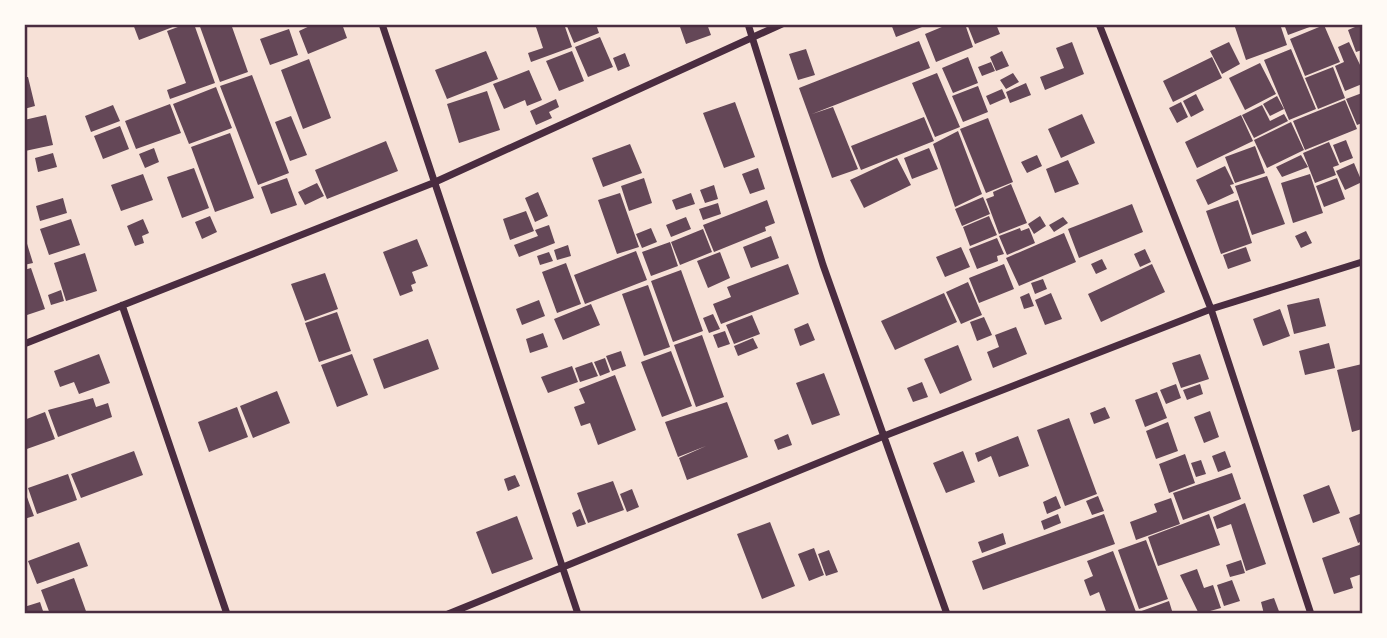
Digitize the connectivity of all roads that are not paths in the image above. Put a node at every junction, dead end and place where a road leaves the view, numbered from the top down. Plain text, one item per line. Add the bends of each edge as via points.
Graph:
1 (382, 24) edge
2 (748, 24) edge
3 (782, 24) edge
4 (1099, 24) edge
5 (753, 38) junction
6 (433, 183) junction
7 (1363, 262) edge
8 (122, 305) junction
9 (1211, 309) junction
10 (24, 344) edge
11 (884, 436) junction
12 (561, 568) junction
13 (227, 614) edge
14 (448, 614) edge
15 (578, 614) edge
16 (947, 614) edge
17 (1311, 614) edge

1 - 6 street
2 - 5 street
3 - 5 street
4 - 9 street
5 - 6 street
5 - 11 street via 823,265
6 - 8 street
6 - 12 street
7 - 9 street
8 - 10 street
8 - 13 street
9 - 11 street
9 - 17 street
11 - 12 street
11 - 16 street
12 - 14 street
12 - 15 street

